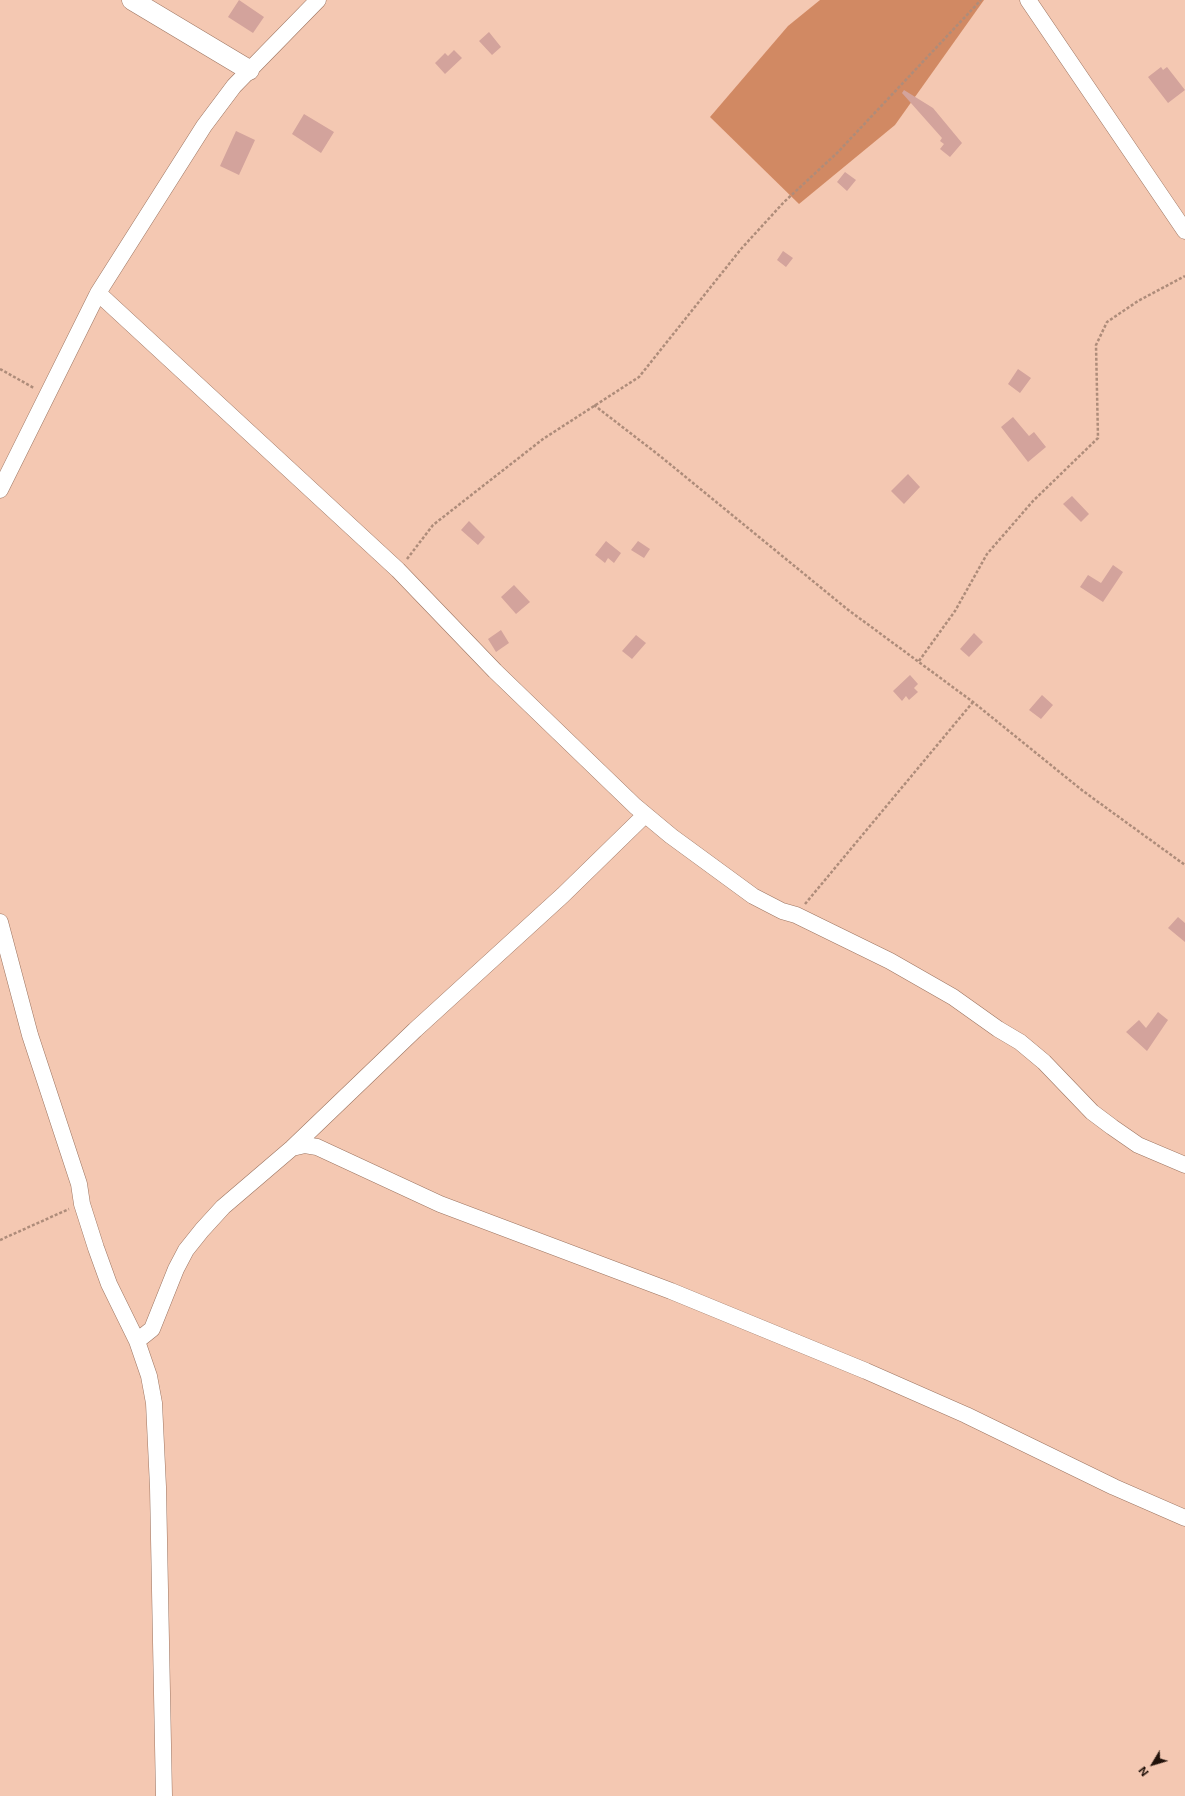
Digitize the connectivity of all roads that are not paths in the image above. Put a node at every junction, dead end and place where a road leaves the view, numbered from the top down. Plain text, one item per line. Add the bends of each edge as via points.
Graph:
1 (132, 0) edge
2 (318, 0) edge
3 (1028, 0) edge
4 (249, 70) junction
5 (1185, 231) edge
6 (98, 293) junction
7 (0, 490) edge
8 (645, 815) junction
9 (0, 922) edge
10 (292, 1148) junction
11 (1185, 1165) edge
12 (136, 1341) junction
13 (1185, 1518) edge
14 (164, 1796) edge

1 - 4 street
2 - 4 street
3 - 5 street
4 - 6 street via 204,126
6 - 7 street
6 - 8 street via 398,570 495,671
8 - 10 street
8 - 11 street via 753,896 890,961 953,997 1020,1042 1044,1062 1092,1112 1112,1127 1138,1145
9 - 12 street via 30,1035 79,1184 82,1204 109,1284
10 - 12 street via 223,1207 202,1230 186,1250 176,1269 152,1328
10 - 13 street via 305,1145 317,1147 440,1204 671,1291 866,1371
12 - 14 street via 149,1376 154,1403

